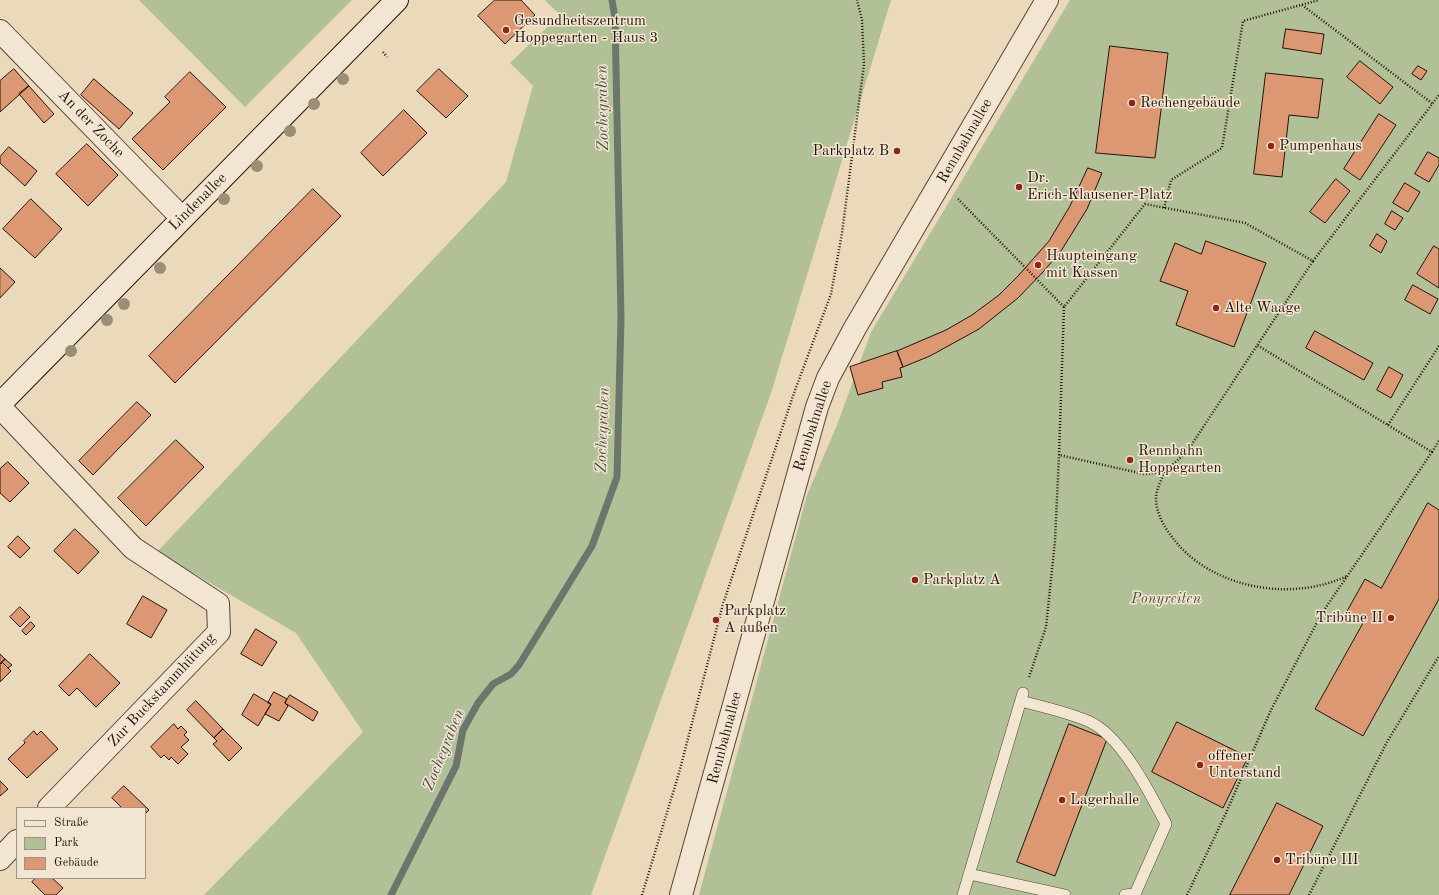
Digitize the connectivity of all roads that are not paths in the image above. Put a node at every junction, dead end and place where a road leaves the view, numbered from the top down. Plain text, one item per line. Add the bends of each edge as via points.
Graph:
1 (397, 0) edge
2 (1047, 0) edge
3 (0, 31) edge
4 (182, 218) junction
5 (0, 404) edge
6 (0, 408) edge
7 (50, 807) edge
8 (16, 842) edge
9 (0, 859) edge
10 (969, 874) junction
11 (681, 895) edge
12 (963, 895) edge
13 (1065, 895) edge
14 (1125, 895) edge

1 - 4 street, Lindenallee
2 - 11 street, Rennbahnallee via 828,378 796,479
3 - 4 street, An der Zoche
4 - 5 street, Lindenallee
6 - 7 street, Zur Buckstammhütung via 133,548 218,604 219,632
8 - 9 street
10 - 12 lane
10 - 13 lane
10 - 14 lane via 1022,697 1088,721 1104,730 1141,775 1166,824 1135,894

